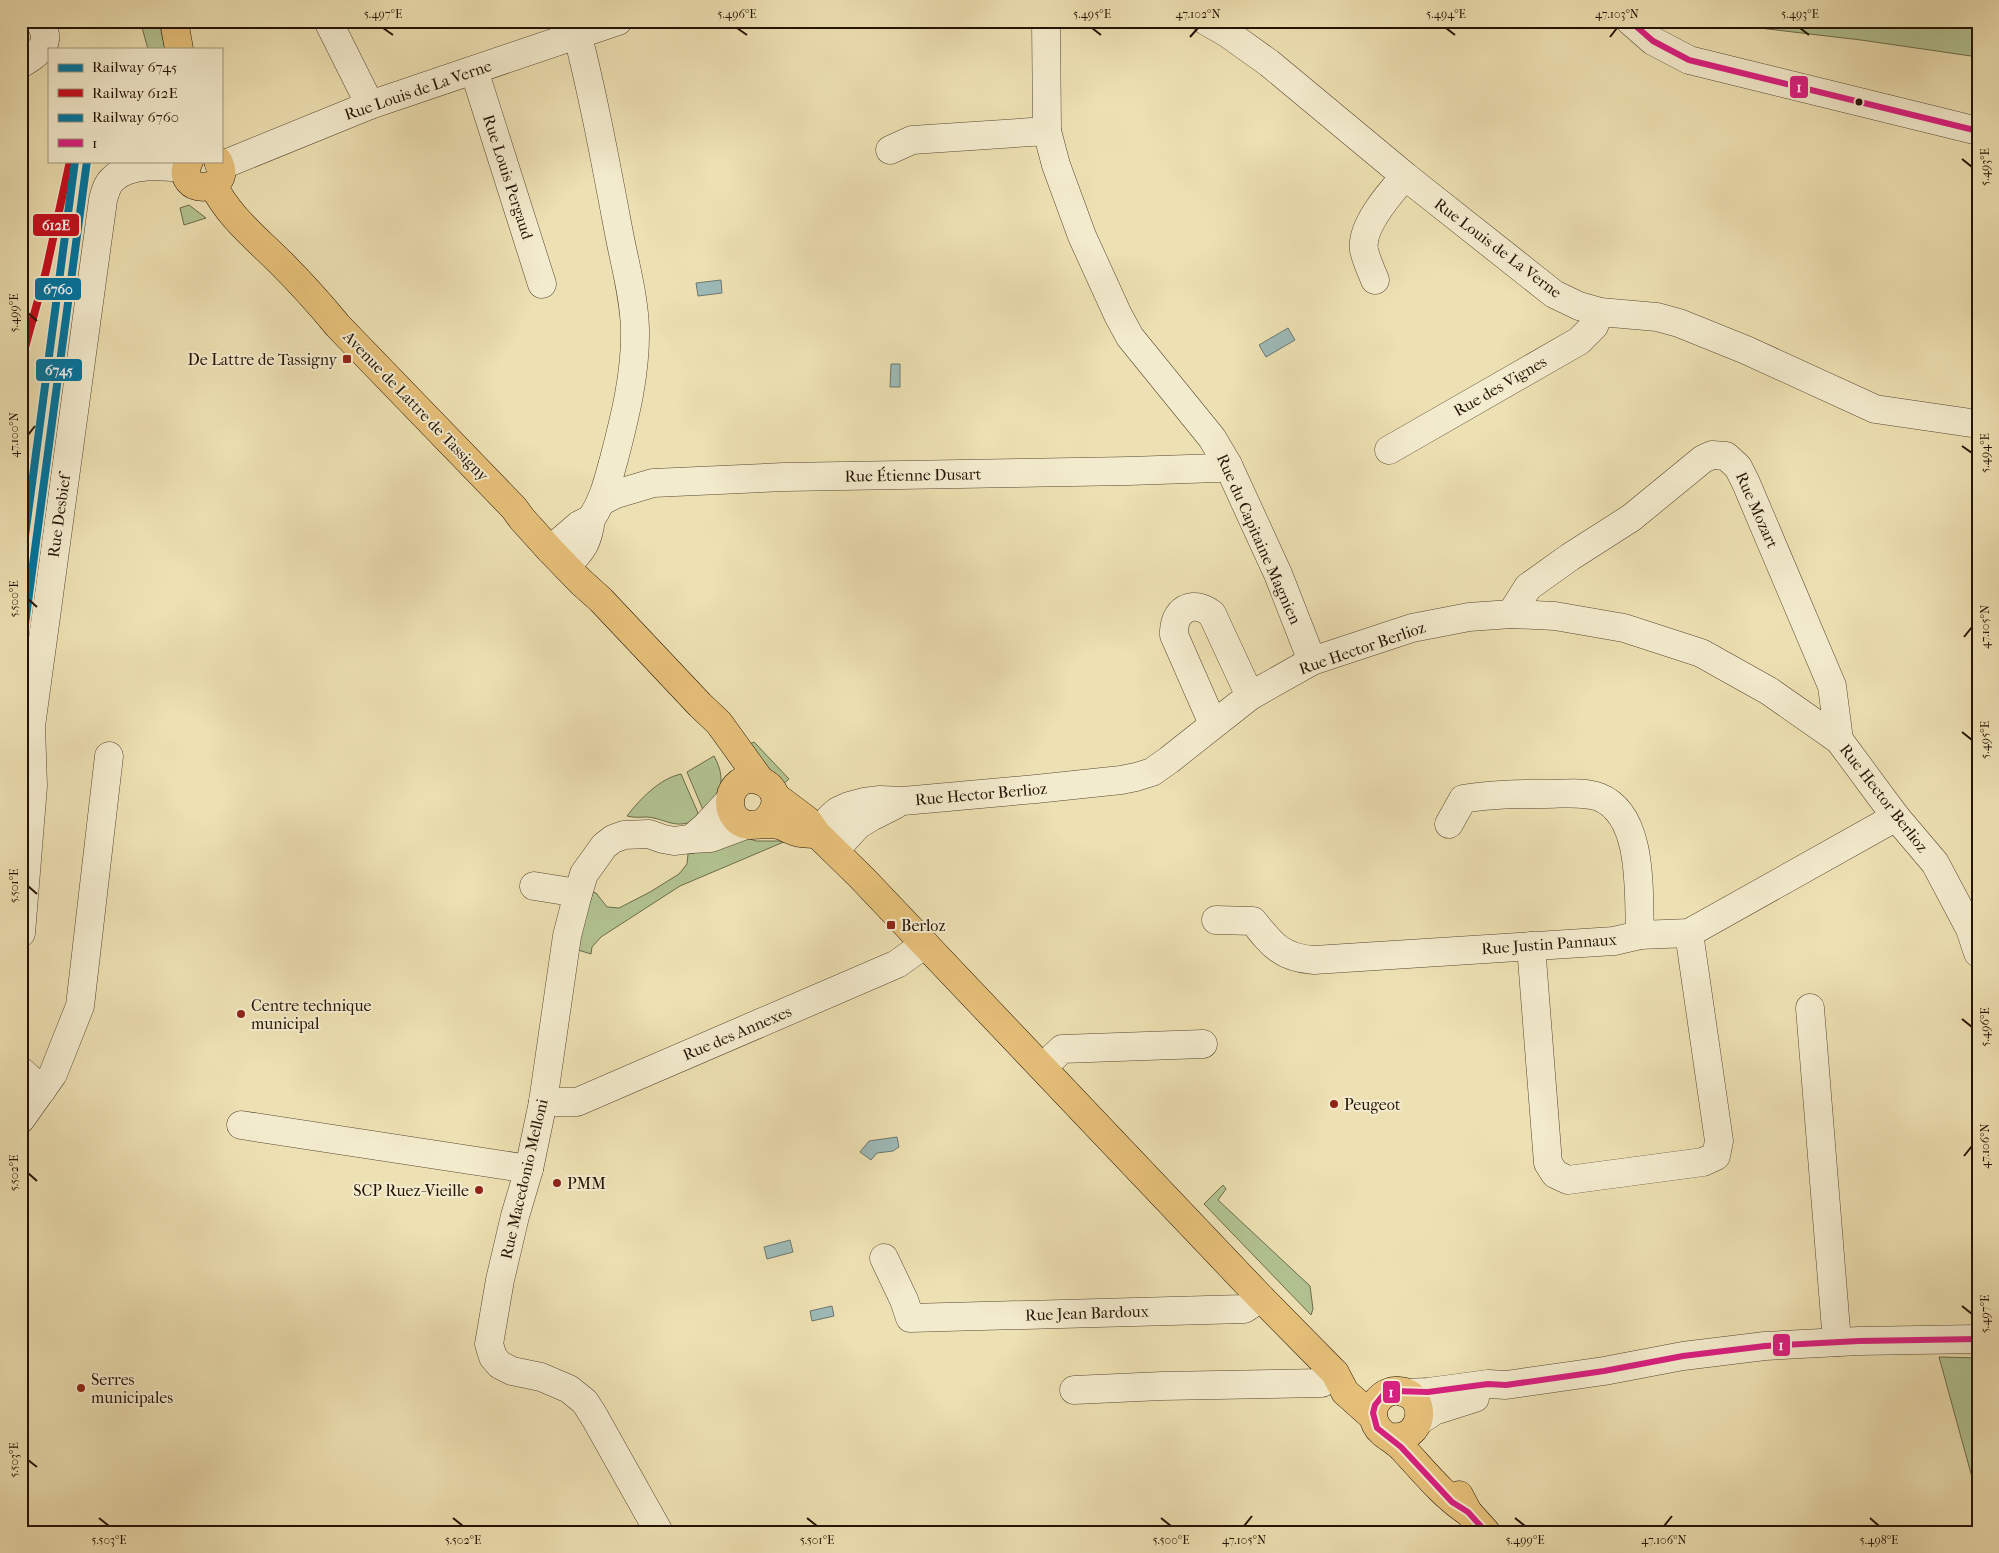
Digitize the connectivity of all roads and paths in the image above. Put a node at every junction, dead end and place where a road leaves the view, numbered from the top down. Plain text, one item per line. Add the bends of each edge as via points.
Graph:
1 (174, 21) edge
2 (328, 21) edge
3 (618, 21) edge
4 (1046, 21) edge
5 (1206, 21) edge
6 (1630, 21) edge
7 (40, 22) edge
8 (576, 28) edge
9 (179, 48) edge
10 (21, 64) edge
11 (474, 70) junction
12 (370, 105) junction
13 (1047, 131) junction
14 (1978, 131) edge
15 (890, 150) dead end
16 (188, 165) edge
17 (216, 170) edge
18 (1406, 176) junction
19 (1375, 280) dead end
20 (542, 284) dead end
21 (1600, 312) junction
22 (1978, 424) edge
23 (1389, 450) dead end
24 (1228, 466) junction
25 (597, 510) junction
26 (558, 558) junction
27 (1511, 614) junction
28 (1312, 661) junction
29 (1250, 696) junction
30 (700, 706) junction
31 (1213, 724) junction
32 (1839, 740) junction
33 (109, 756) dead end
34 (767, 788) junction
35 (731, 796) junction
36 (1896, 816) junction
37 (754, 824) junction
38 (1449, 824) dead end
39 (691, 839) junction
40 (826, 842) junction
41 (534, 886) dead end
42 (578, 893) junction
43 (1216, 920) dead end
44 (21, 933) edge
45 (1689, 933) junction
46 (1640, 935) junction
47 (1975, 937) edge
48 (925, 944) junction
49 (1531, 946) junction
50 (1810, 1008) dead end
51 (1203, 1044) dead end
52 (1043, 1067) junction
53 (21, 1072) edge
54 (42, 1090) junction
55 (543, 1102) junction
56 (21, 1119) edge
57 (241, 1125) dead end
58 (529, 1169) junction
59 (884, 1258) dead end
60 (1261, 1298) junction
61 (1978, 1340) edge
62 (1837, 1342) junction
63 (1335, 1373) junction
64 (1506, 1385) junction
65 (1074, 1390) dead end
66 (1396, 1393) junction
67 (1398, 1427) junction
68 (660, 1532) edge
69 (1486, 1532) edge

1 - 9 main road
2 - 12 street
3 - 8 street, Rue Louis de La Verne
4 - 13 street, Rue du Capitaine Magnien
5 - 18 street, Rue Louis de La Verne via 1269,63
6 - 14 street via 1653,41 1690,60
7 - 10 street via 44,29 44,46
8 - 11 street, Rue Louis de La Verne
8 - 25 street via 608,176 635,328 624,422
11 - 12 street, Rue Louis de La Verne
11 - 20 street, Rue Louis Pergaud
12 - 17 street, Rue Louis de La Verne
13 - 15 street via 912,140
13 - 24 street, Rue du Capitaine Magnien via 1082,236 1118,315 1130,337 1212,438
16 - 17 main road via 188,178 201,188
16 - 44 street, Rue Desbief via 143,168 119,174 109,183 103,200 31,726 33,786
17 - 26 main road, Avenue de Lattre de Tassigny via 231,214 514,508
18 - 19 street via 1386,197 1367,232 1364,248
18 - 21 street, Rue Louis de La Verne via 1554,294
21 - 22 street, Rue Louis de La Verne via 1657,317 1679,323 1875,409
21 - 23 street, Rue des Vignes via 1594,326 1579,340
24 - 25 street, Rue Étienne Dusart via 653,483 616,494
24 - 28 street, Rue du Capitaine Magnien via 1278,574
25 - 26 street, Rue Étienne Dusart via 579,525
26 - 30 main road, Avenue de Lattre de Tassigny via 624,623
27 - 28 street, Rue Hector Berlioz via 1469,617 1412,628
27 - 32 street, Rue Hector Berlioz via 1555,616 1624,628 1701,654 1769,690
27 - 32 street, Rue Mozart via 1528,588 1630,518 1703,459 1712,455 1726,456 1738,467 1746,483 1832,686
28 - 29 street, Rue Hector Berlioz
29 - 31 street, Rue Hector Berlioz
29 - 31 street via 1212,614 1194,606 1181,611 1174,623 1174,634
30 - 34 main road via 719,723
30 - 35 main road via 725,761
31 - 40 street, Rue Hector Berlioz via 1152,772 1136,777 903,801 880,800 849,806 831,817
32 - 36 street, Rue Hector Berlioz
33 - 54 street via 80,1006 52,1074
34 - 35 main road via 744,780
34 - 37 main road via 775,806 772,814
34 - 40 main road via 807,820
35 - 37 main road via 730,810 735,818
35 - 39 street
36 - 45 street, Rue Justin Pannaux
36 - 47 street, Rue Hector Berlioz via 1935,863
37 - 39 street, Rue Macedonio Melloni via 711,838
37 - 40 main road via 780,826
38 - 46 street via 1463,799 1486,795 1580,793 1601,798 1612,806 1630,829 1634,844
39 - 42 street, Rue Macedonio Melloni via 664,840 649,834 635,834 613,839 584,874
40 - 48 main road
41 - 42 street
42 - 55 street, Rue Macedonio Melloni via 567,936
43 - 49 street, Rue Justin Pannaux via 1253,921 1282,952 1304,959
45 - 46 street, Rue Justin Pannaux
45 - 49 street via 1719,1141 1716,1156 1702,1162 1568,1180 1555,1174 1548,1163
46 - 49 street, Rue Justin Pannaux via 1614,941
48 - 52 main road
48 - 55 street, Rue des Annexes via 897,964 577,1102
50 - 62 street
51 - 52 street via 1062,1050
52 - 60 main road
53 - 54 street
54 - 56 street
55 - 58 street, Rue Macedonio Melloni
57 - 58 street
58 - 68 street, Rue Macedonio Melloni via 500,1280 489,1344 492,1357 512,1371 555,1382 585,1402
59 - 60 street, Rue Jean Bardoux via 910,1318 1244,1309
60 - 63 main road
61 - 62 street
62 - 64 street via 1765,1346 1683,1356
63 - 65 street via 1322,1383
63 - 66 main road
63 - 67 main road via 1345,1392
64 - 66 street
64 - 67 street
66 - 67 main road via 1414,1399 1417,1404
66 - 67 main road via 1380,1398 1375,1405
67 - 69 main road via 1452,1502 1468,1512

